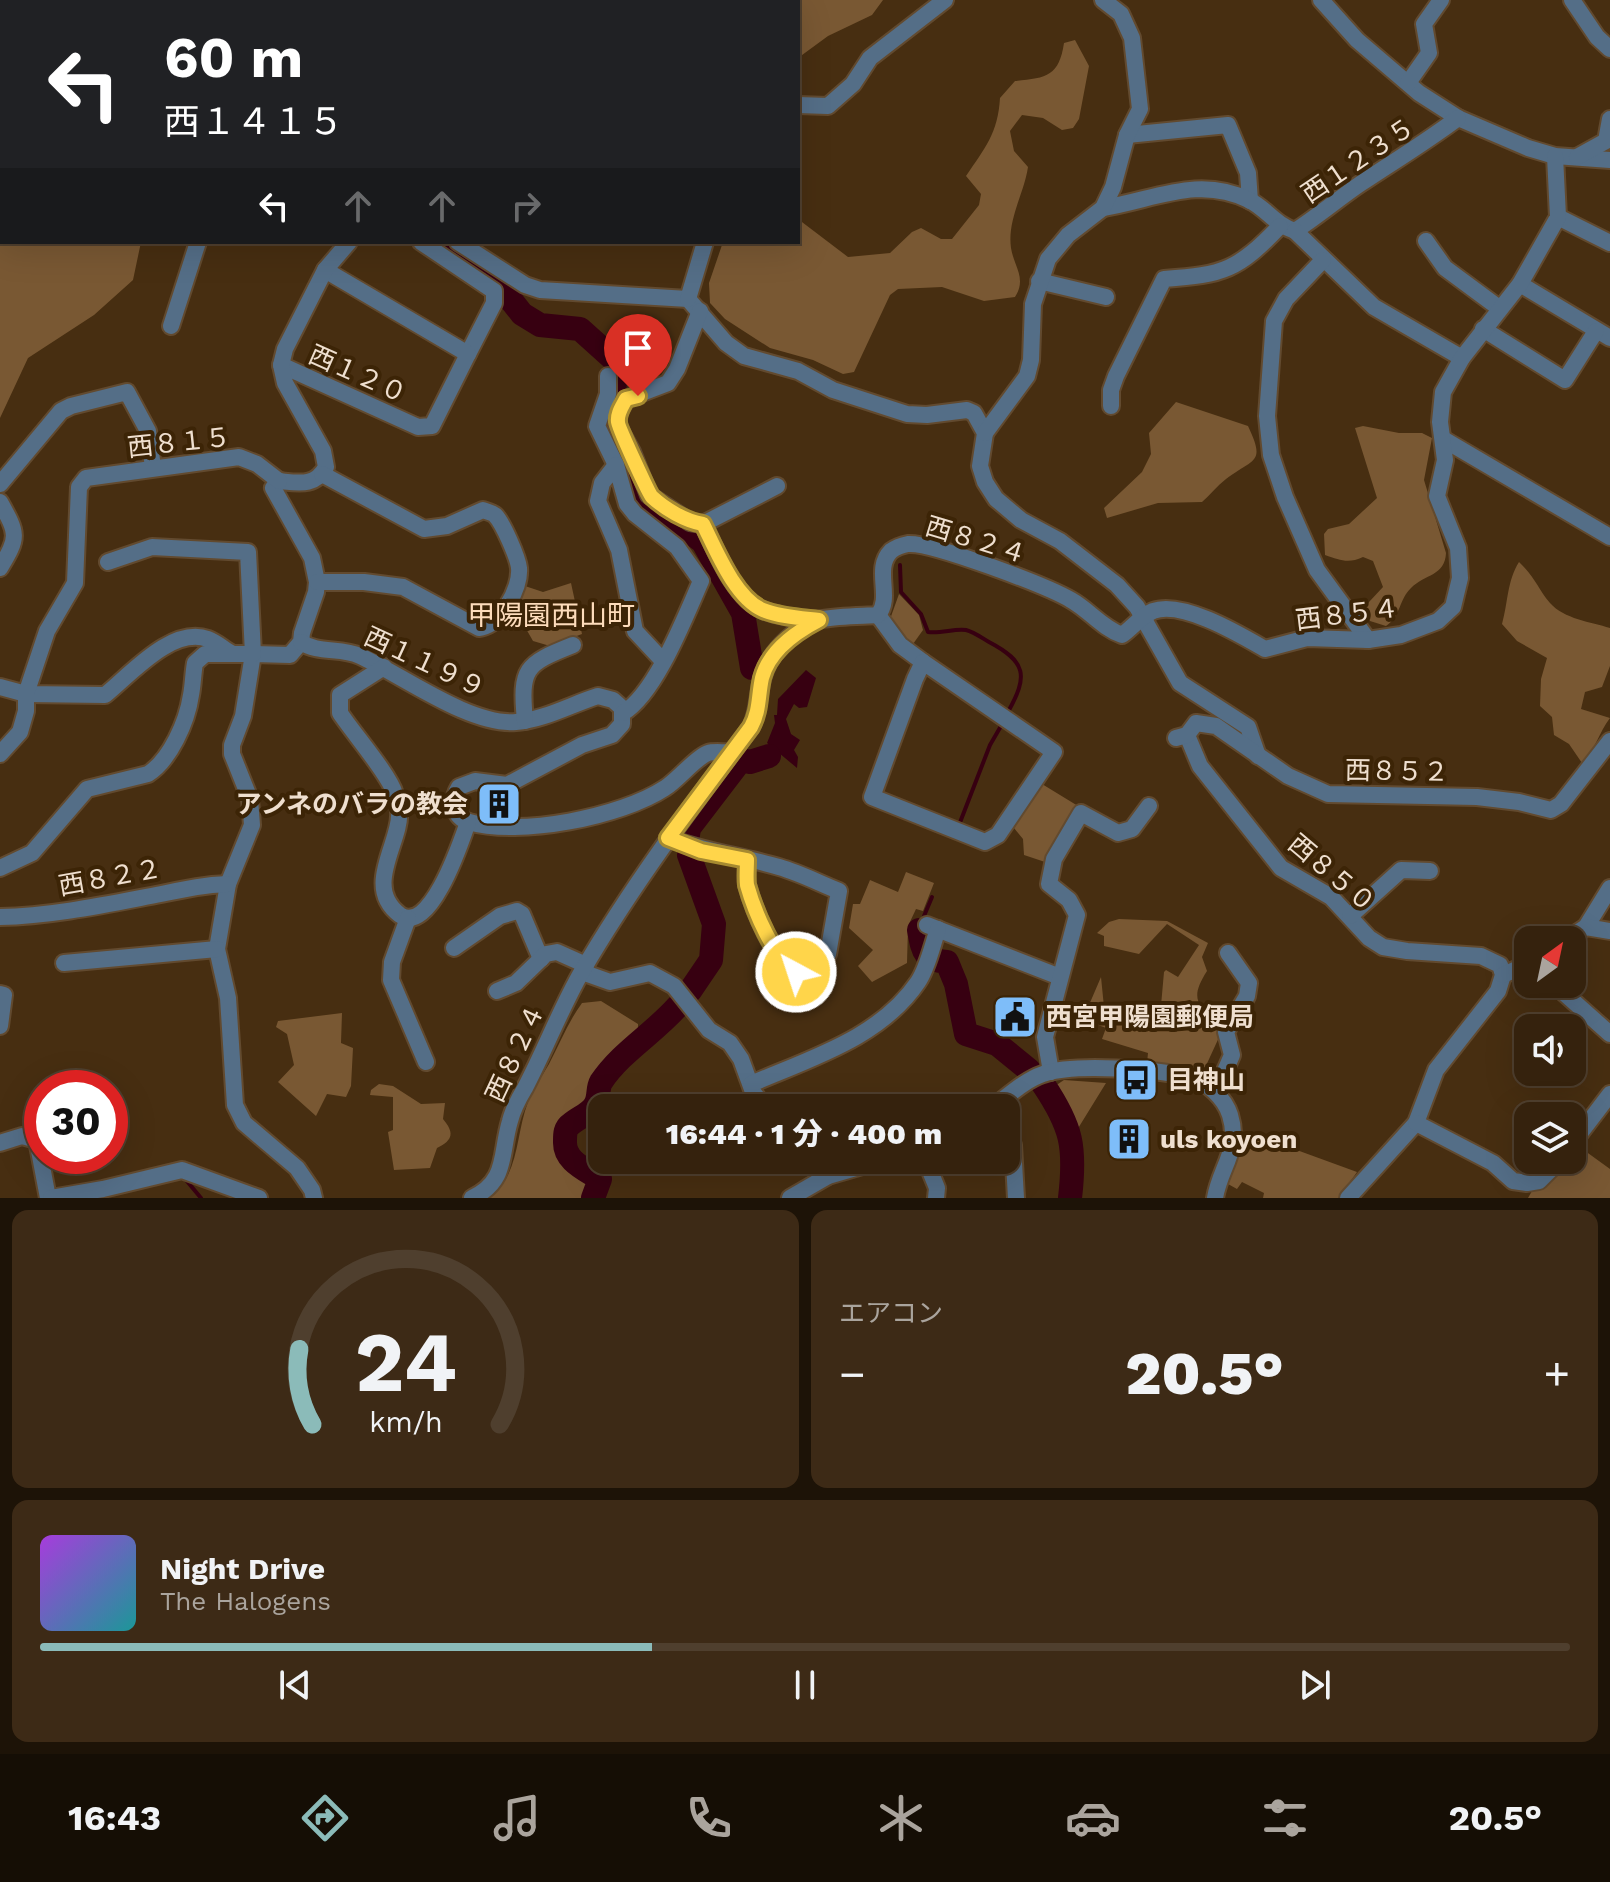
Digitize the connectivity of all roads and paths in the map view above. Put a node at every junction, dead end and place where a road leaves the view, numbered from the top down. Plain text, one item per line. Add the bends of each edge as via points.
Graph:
1 (945, 0) edge
2 (1103, 0) edge
3 (1321, 0) edge
4 (1441, 0) edge
5 (1572, 0) edge
6 (1610, 49) edge
7 (1408, 83) junction
8 (800, 105) edge
9 (1458, 118) junction
10 (1610, 119) edge
11 (1127, 135) junction
12 (1555, 156) junction
13 (1577, 157) junction
14 (1610, 160) edge
15 (1250, 201) junction
16 (1103, 208) junction
17 (1558, 217) junction
18 (1287, 228) junction
19 (1426, 241) dead end
20 (1610, 243) edge
21 (197, 244) edge
22 (347, 244) edge
23 (424, 244) edge
24 (461, 244) edge
25 (705, 244) edge
26 (1323, 260) junction
27 (325, 270) junction
28 (1039, 281) junction
29 (1520, 284) junction
30 (1106, 297) dead end
31 (694, 305) junction
32 (1499, 308) junction
33 (171, 326) dead end
34 (1483, 329) junction
35 (1603, 334) edge
36 (468, 354) junction
37 (1462, 358) junction
38 (281, 365) junction
39 (608, 376) dead end
40 (1111, 406) dead end
41 (985, 433) junction
42 (1443, 439) junction
43 (616, 465) junction
44 (153, 467) junction
45 (322, 474) junction
46 (279, 481) junction
47 (0, 484) edge
48 (777, 486) dead end
49 (0, 502) edge
50 (703, 524) junction
51 (1610, 537) edge
52 (108, 562) dead end
53 (0, 568) edge
54 (317, 582) junction
55 (878, 615) junction
56 (1142, 618) junction
57 (819, 620) junction
58 (1368, 640) junction
59 (301, 642) junction
60 (573, 645) dead end
61 (231, 653) junction
62 (253, 654) junction
63 (663, 661) junction
64 (923, 662) junction
65 (384, 667) junction
66 (0, 687) edge
67 (26, 694) junction
68 (623, 713) junction
69 (525, 721) junction
70 (1182, 737) joint
71 (1610, 741) edge
72 (732, 752) junction
73 (0, 754) edge
74 (1610, 754) edge
75 (1258, 756) junction
76 (1591, 762) junction
77 (1149, 806) dead end
78 (468, 822) junction
79 (668, 838) junction
80 (747, 860) junction
81 (0, 868) edge
82 (1430, 871) dead end
83 (228, 884) junction
84 (1610, 888) edge
85 (1350, 916) junction
86 (0, 917) edge
87 (408, 918) junction
88 (1586, 927) joint
89 (1610, 931) edge
90 (454, 948) dead end
91 (217, 949) junction
92 (1228, 953) dead end
93 (541, 959) junction
94 (64, 963) dead end
95 (584, 969) junction
96 (1514, 970) edge
97 (1503, 975) junction
98 (1060, 977) junction
99 (497, 991) dead end
100 (0, 994) edge
101 (1570, 998) edge
102 (0, 1026) edge
103 (1610, 1034) edge
104 (426, 1062) dead end
105 (1051, 1072) junction
106 (751, 1084) junction
107 (1216, 1092) junction
108 (757, 1094) edge
109 (1011, 1094) edge
110 (1610, 1094) edge
111 (1416, 1123) junction
112 (1586, 1126) edge
113 (0, 1143) edge
114 (835, 1174) edge
115 (932, 1174) edge
116 (1015, 1174) edge
117 (1546, 1174) edge
118 (828, 1176) joint
119 (49, 1198) edge
120 (259, 1198) edge
121 (314, 1198) edge
122 (472, 1198) edge
123 (790, 1198) edge
124 (936, 1198) edge
125 (1016, 1198) edge
126 (1215, 1198) edge
127 (1348, 1198) edge

1 - 8 street via 870,58 853,84 828,106
2 - 11 street via 1121,14 1132,38 1140,109
3 - 7 street via 1357,40
4 - 7 street via 1424,24 1429,53
5 - 6 street
7 - 9 street
9 - 12 street
9 - 18 street, 西１２３５ via 1328,210
10 - 13 street via 1606,141
11 - 15 street via 1228,125 1248,173
11 - 16 street
12 - 13 street
12 - 17 street
13 - 14 street
15 - 16 street, 西１２３５ via 1188,188
15 - 18 street, 西１２３５
16 - 28 street via 1056,247
17 - 20 street
17 - 29 street, 西８５４
18 - 26 street
18 - 40 street via 1231,269 1164,279 1116,376
19 - 32 street via 1445,268
21 - 33 street
22 - 27 street
23 - 36 street, 西１２０ via 494,291 494,303
24 - 31 street via 540,290
25 - 31 street
26 - 37 street via 1374,307
26 - 58 street via 1286,299 1274,321 1267,416 1271,455 1317,570
27 - 36 street
27 - 38 street
28 - 30 street
28 - 41 street via 1027,376
29 - 32 street, 西８５４
29 - 35 street
31 - 41 street via 744,356 907,414 967,410 980,420
31 - 50 street via 677,369 668,383 626,399 618,427 649,495 690,522
32 - 34 street, 西８５４
34 - 35 street via 1565,380
34 - 37 street, 西８５４
36 - 38 street, 西１２０ via 432,426 418,427
37 - 42 street, 西８５４ via 1443,392
38 - 45 street via 285,383 323,451
39 - 43 street via 597,426
41 - 56 street, 西８２４ via 980,466 996,499 1117,585
42 - 51 street
42 - 58 street, 西８５４ via 1445,460 1437,496 1458,548 1460,578 1453,607 1438,621
43 - 63 street via 602,483 598,501 619,550 635,631
43 - 63 street via 627,504 677,547 701,581
44 - 46 street, 西８１５ via 239,457
44 - 47 street via 148,431 127,392 61,411
44 - 67 street, 西８１５ via 86,478 79,487 75,583 47,631
45 - 46 street via 311,482
45 - 54 street via 424,529 447,526 483,510 494,514 519,567 516,587 496,620 479,628 403,587
46 - 54 street via 273,488 312,558
48 - 50 street
49 - 53 street via 13,525 15,544
50 - 57 street via 749,600 762,610
52 - 62 street via 152,547 248,552
54 - 59 street
55 - 56 street, 西８２４ via 884,602 883,566 890,552 906,544 934,548 1044,587 1122,635
55 - 57 street, 西８２４
55 - 64 street via 900,645
56 - 58 street, 西８５４ via 1154,611 1181,609 1229,627 1265,649 1307,638
56 - 75 street via 1180,683 1248,727
57 - 72 street, 西８２４ via 775,652 762,676 758,713
59 - 62 street via 290,655
59 - 65 street, 西１１９９ via 310,648 350,651
60 - 69 street via 531,665 525,681
61 - 62 street
61 - 67 street via 207,638 183,638 167,643 105,695
61 - 81 street via 205,654 195,663 186,715 156,768 87,789 32,853
62 - 83 street via 243,716 232,745 250,799 252,825
63 - 68 street via 639,701
64 - 64 street via 1054,752 998,835 985,842 872,797
65 - 69 street, 西１１９９ via 451,704 493,719
65 - 87 street via 340,695 338,704 393,788 400,814 384,865 386,894 395,911
66 - 67 street
67 - 73 street, 西８１５ via 20,732
68 - 69 street, 西１１９９ via 618,703 598,696
68 - 78 street via 622,724 612,735 516,781 499,786 468,782 459,787 454,806
70 - 75 street, 西８５２ via 1196,723 1216,726
70 - 85 street, 西８５０ via 1281,868 1331,897
71 - 76 street, 西８５２
72 - 78 street via 707,753 666,787 610,813 514,829
72 - 79 street, 西８２４
74 - 76 street
75 - 76 street, 西８５２ via 1328,794 1477,797 1551,810
77 - 98 street via 1132,829 1118,833 1081,813 1054,859 1049,884 1069,900 1077,915
78 - 87 street via 435,898 423,913
79 - 80 street
79 - 95 street, 西８２４
80 - 80 street via 839,891 828,954 819,966 796,972 787,967 766,933 747,883
82 - 85 street via 1401,870
83 - 86 street, 西８２２
83 - 91 street
84 - 88 street
85 - 97 street, 西８５０ via 1383,947 1481,956 1500,965
87 - 104 street via 391,980
88 - 89 street
90 - 93 street via 517,911
91 - 94 street
91 - 121 street via 228,998 235,1105 244,1123 297,1168
92 - 107 street via 1249,983 1226,1032 1232,1055
93 - 95 street via 557,952
93 - 99 street via 516,983
95 - 106 street via 610,982 650,973 674,986 709,1030 730,1043
95 - 122 street, 西８２４ via 515,1107 494,1183
96 - 97 street
97 - 111 street via 1498,991 1436,1070
98 - 105 street via 1045,1037
98 - 106 street via 932,927 920,979 876,1026
100 - 102 street
101 - 103 street
105 - 107 street via 1132,1070 1194,1078
105 - 109 street
106 - 108 street
107 - 126 street via 1230,1113 1234,1136
110 - 112 street
111 - 117 street via 1493,1163 1513,1181 1539,1181
111 - 127 street
113 - 119 street via 22,1136 37,1140
114 - 118 street
115 - 124 street
116 - 125 street
118 - 123 street
119 - 120 street via 182,1170

